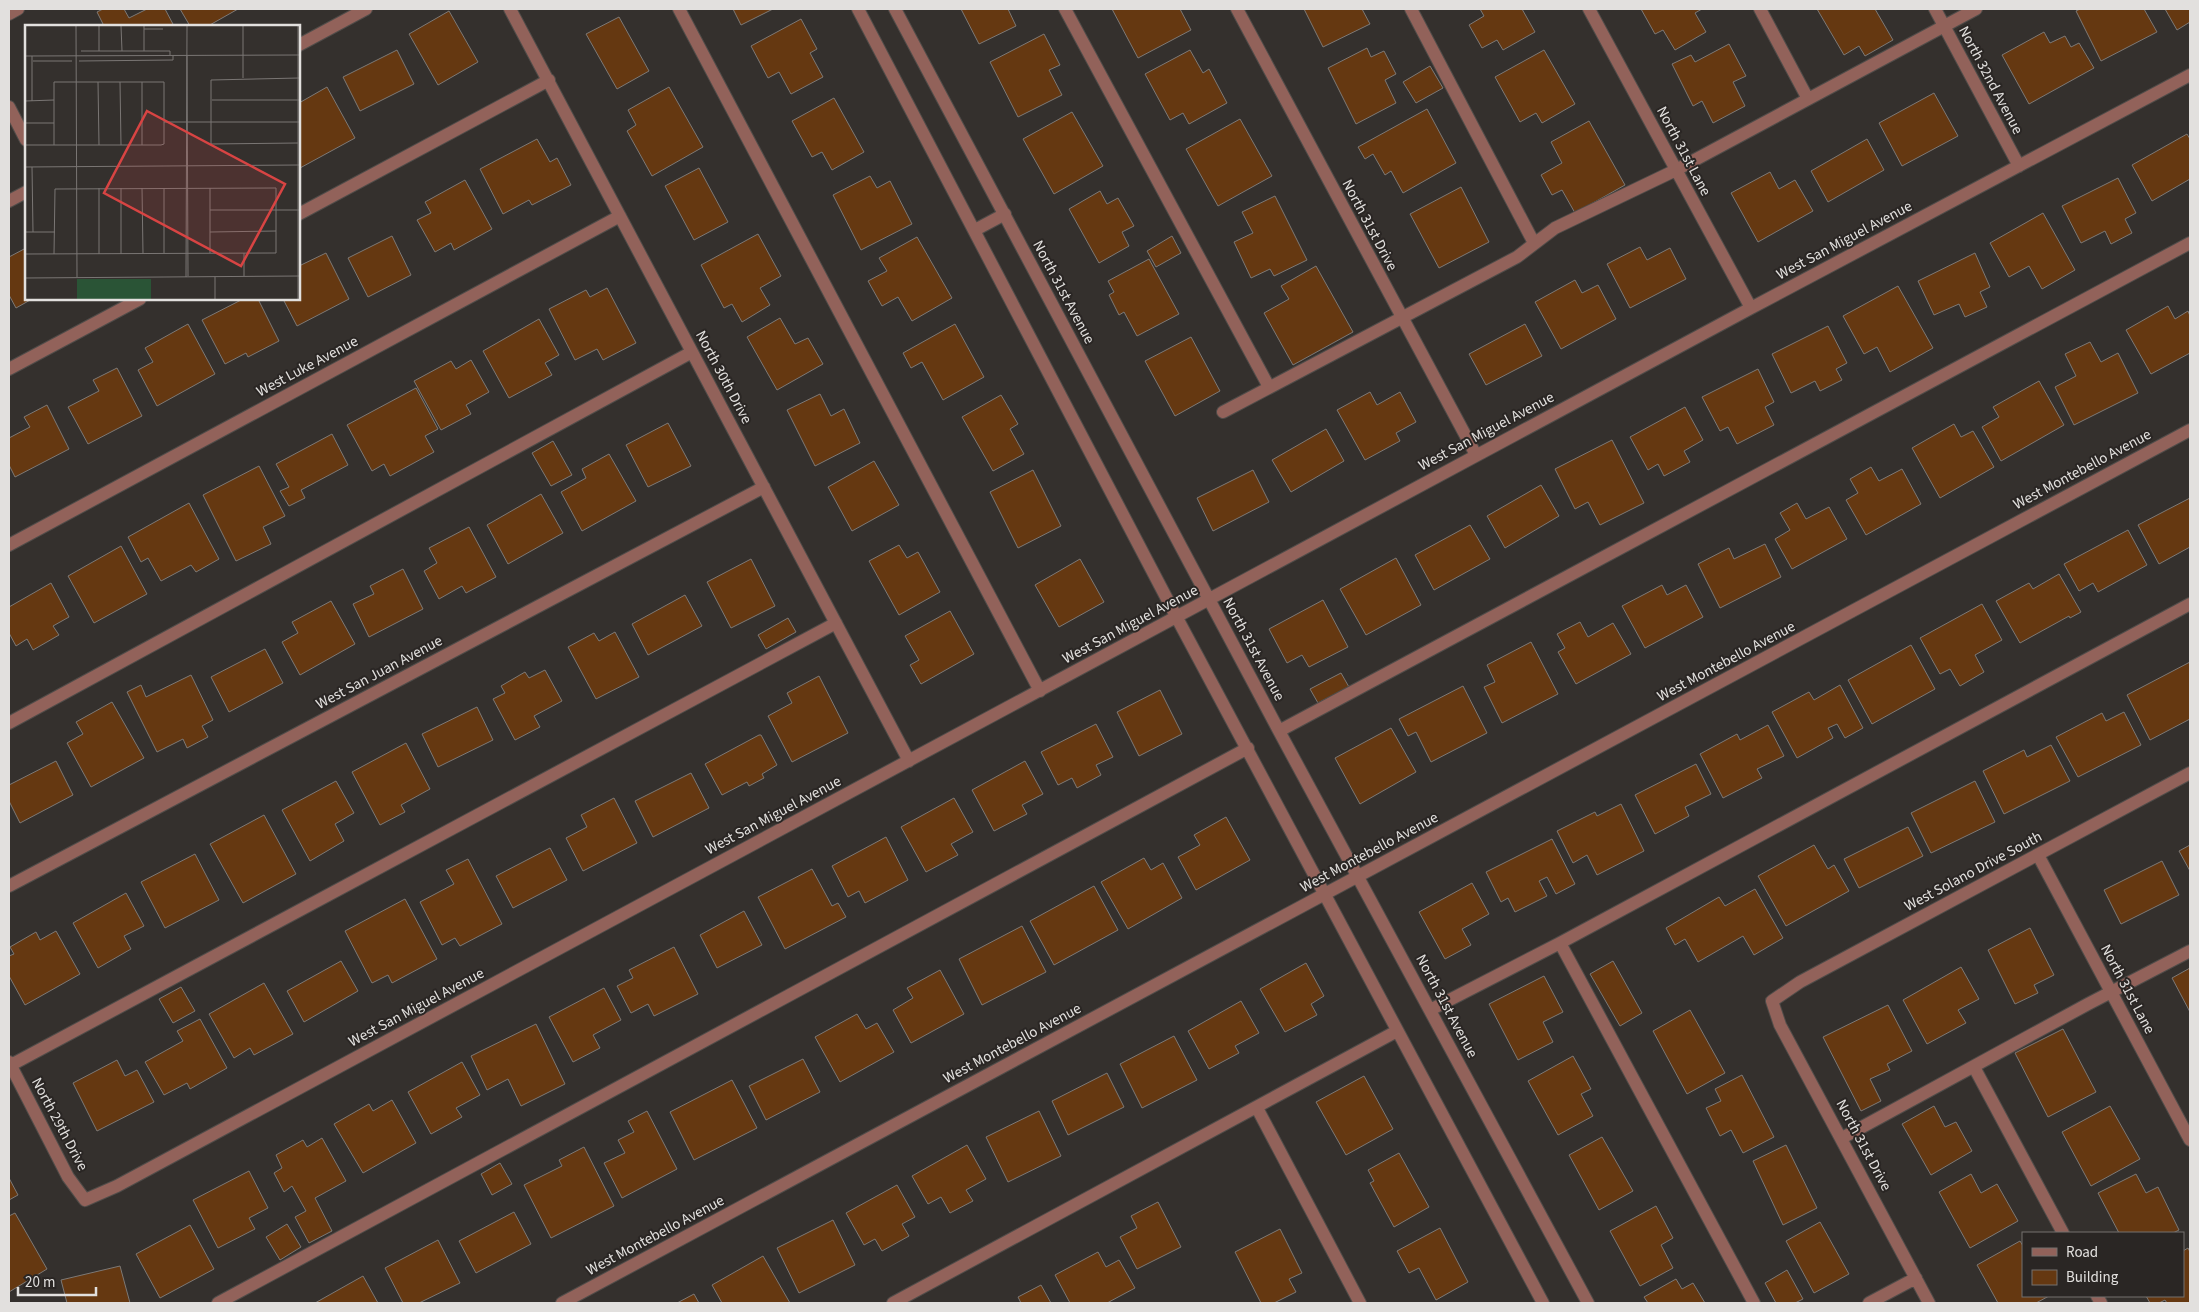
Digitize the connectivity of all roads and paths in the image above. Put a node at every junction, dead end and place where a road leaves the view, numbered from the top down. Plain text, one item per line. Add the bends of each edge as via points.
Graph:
1 (18, 9) edge
2 (366, 9) edge
3 (510, 9) edge
4 (679, 9) edge
5 (858, 9) edge
6 (896, 9) edge
7 (1065, 9) edge
8 (1237, 9) edge
9 (1411, 9) edge
10 (1589, 9) edge
11 (1760, 9) edge
12 (1935, 9) edge
13 (1976, 9) edge
14 (9, 14) edge
15 (1944, 26) junction
16 (300, 44) edge
17 (2190, 75) edge
18 (549, 80) junction
19 (1808, 99) junction
20 (9, 106) edge
21 (25, 138) edge
22 (2019, 166) junction
23 (1676, 170) junction
24 (25, 193) edge
25 (9, 201) edge
26 (300, 213) edge
27 (1005, 214) junction
28 (620, 216) junction
29 (975, 230) junction
30 (1534, 243) junction
31 (2190, 243) edge
32 (138, 300) edge
33 (1751, 308) junction
34 (1402, 318) junction
35 (692, 352) junction
36 (9, 369) edge
37 (1268, 387) junction
38 (1223, 412) dead end
39 (2190, 430) edge
40 (1476, 455) junction
41 (764, 487) junction
42 (9, 545) edge
43 (1209, 600) junction
44 (2190, 604) edge
45 (1177, 618) junction
46 (836, 623) junction
47 (1040, 691) junction
48 (9, 723) edge
49 (1279, 731) junction
50 (1248, 748) junction
51 (909, 761) junction
52 (2190, 773) edge
53 (2038, 855) junction
54 (1358, 876) junction
55 (9, 886) edge
56 (1325, 894) junction
57 (1560, 943) junction
58 (2190, 951) edge
59 (2111, 992) junction
60 (1772, 1001) joint
61 (1430, 1010) junction
62 (1397, 1031) junction
63 (10, 1063) edge
64 (1974, 1067) junction
65 (1257, 1108) junction
66 (1842, 1138) junction
67 (2190, 1140) edge
68 (85, 1200) joint
69 (2062, 1232) edge
70 (1916, 1278) junction
71 (218, 1303) edge
72 (562, 1303) edge
73 (893, 1303) edge
74 (1360, 1303) edge
75 (1543, 1303) edge
76 (1588, 1303) edge
77 (1754, 1303) edge
78 (1869, 1303) edge
79 (1929, 1303) edge

1 - 14 street
2 - 16 street
3 - 18 street, North 30th Drive
4 - 47 street
5 - 29 street
6 - 27 street, North 31st Avenue
7 - 37 street
8 - 34 street, North 31st Drive
9 - 30 street
10 - 23 street, North 31st Lane
11 - 19 street
12 - 15 street, North 32nd Avenue
13 - 15 street
15 - 19 street
15 - 22 street, North 32nd Avenue
17 - 22 street, West San Miguel Avenue
18 - 26 street
18 - 28 street, North 30th Drive
19 - 23 street
20 - 21 street
22 - 33 street, West San Miguel Avenue
23 - 30 street via 1555,228
23 - 33 street, North 31st Lane
24 - 25 street
27 - 29 street
27 - 43 street, North 31st Avenue
28 - 35 street, North 30th Drive
28 - 42 street, West Luke Avenue
29 - 45 street
30 - 34 street via 1516,257
31 - 49 street
32 - 36 street
33 - 40 street, West San Miguel Avenue
34 - 37 street
34 - 40 street, North 31st Drive
35 - 41 street, North 30th Drive
35 - 48 street
37 - 38 street
39 - 54 street, West Montebello Avenue
40 - 43 street, West San Miguel Avenue
41 - 46 street, North 30th Drive
41 - 55 street, West San Juan Avenue
43 - 45 street, West San Miguel Avenue
43 - 49 street, North 31st Avenue
44 - 57 street
45 - 47 street, West San Miguel Avenue
45 - 50 street
46 - 51 street, North 30th Drive
46 - 63 street
47 - 51 street, West San Miguel Avenue
49 - 54 street, North 31st Avenue
50 - 56 street
50 - 71 street
51 - 68 street, West San Miguel Avenue via 117,1186
52 - 53 street, West Solano Drive South
53 - 59 street, North 31st Lane
53 - 60 street, West Solano Drive South via 1800,982
54 - 56 street, West Montebello Avenue
54 - 61 street, North 31st Avenue
56 - 62 street
56 - 72 street, West Montebello Avenue
57 - 61 street
57 - 77 street
58 - 59 street
59 - 64 street
59 - 67 street, North 31st Lane
60 - 66 street, North 31st Drive via 1780,1025
61 - 76 street, North 31st Avenue
62 - 65 street
62 - 75 street
63 - 68 street, North 29th Drive via 68,1177
64 - 66 street
64 - 69 street
65 - 73 street
65 - 74 street
66 - 70 street, North 31st Drive
70 - 78 street
70 - 79 street, North 31st Drive

